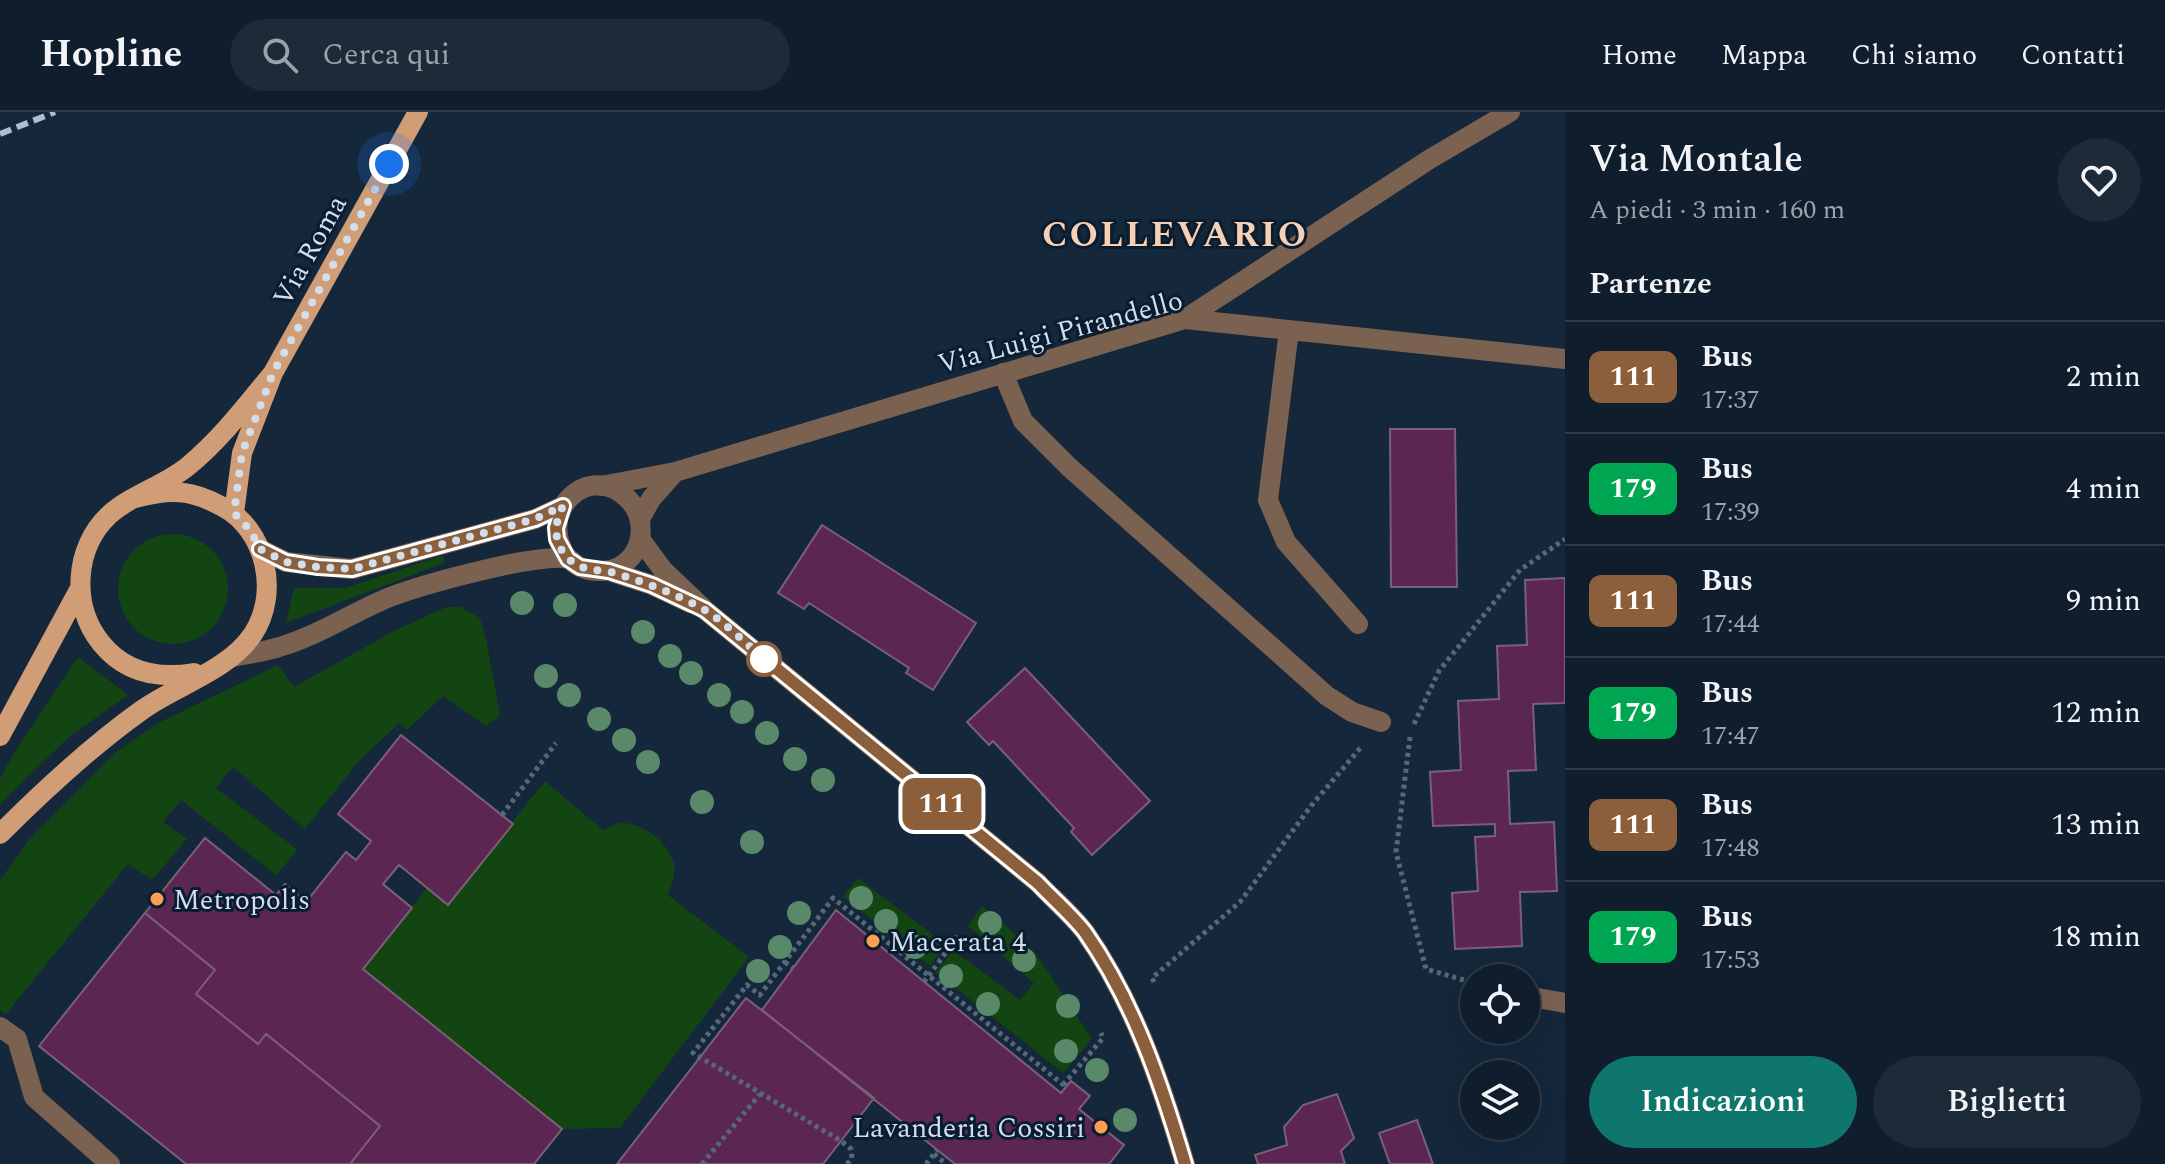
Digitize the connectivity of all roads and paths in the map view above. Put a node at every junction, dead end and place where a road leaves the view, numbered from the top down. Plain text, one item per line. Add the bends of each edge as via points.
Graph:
1 (418, 112) edge
2 (1510, 112) edge
3 (1185, 319) junction
4 (1289, 330) junction
5 (1565, 359) edge
6 (273, 373) junction
7 (1003, 373) junction
8 (675, 472) junction
9 (601, 486) junction
10 (135, 498) junction
11 (563, 506) junction
12 (234, 513) junction
13 (640, 529) junction
14 (1565, 539) edge
15 (260, 549) junction
16 (568, 559) junction
17 (609, 571) junction
18 (79, 590) junction
19 (705, 610) junction
20 (1358, 624) dead end
21 (232, 657) junction
22 (209, 670) junction
23 (1381, 722) joint
24 (0, 736) edge
25 (556, 743) dead end
26 (502, 815) dead end
27 (0, 834) edge
28 (958, 936) dead end
29 (785, 962) junction
30 (793, 968) dead end
31 (1152, 978) dead end
32 (926, 979) junction
33 (1460, 979) edge
34 (1540, 999) edge
35 (1565, 1003) edge
36 (0, 1027) edge
37 (1100, 1031) dead end
38 (1020, 1049) junction
39 (1015, 1055) dead end
40 (760, 1094) junction
41 (110, 1164) edge
42 (702, 1164) edge
43 (847, 1164) edge
44 (926, 1164) edge
45 (946, 1164) edge
46 (1185, 1164) edge

1 - 6 main road, Via Roma
2 - 3 street
3 - 4 street, Via Luigi Pirandello
3 - 7 street, Via Luigi Pirandello
4 - 5 street, Via Luigi Pirandello
4 - 20 street via 1268,500 1286,542
6 - 10 main road, Via Roma via 219,439 178,474
6 - 12 main road, Via Roma via 242,453
7 - 8 street, Via Luigi Pirandello
7 - 23 street via 1023,421 1069,467 1327,696
8 - 9 street, Via Luigi Pirandello
8 - 13 street via 651,499
9 - 11 street via 575,493
9 - 13 street via 626,496
10 - 12 main road, Via Roma via 163,490 202,495
10 - 18 main road, Via Roma via 96,530 82,563
11 - 15 street via 535,519 352,569 286,562
11 - 16 street via 557,539
12 - 15 main road, Via Roma
13 - 17 street via 628,559
13 - 19 street via 663,570
14 - 33 path via 1511,581 1439,671 1411,729 1396,852 1426,969
15 - 21 main road, Via Roma via 267,576 264,609 253,634
16 - 17 street via 580,567
16 - 21 street via 477,571 392,597 282,647
17 - 19 street
18 - 22 main road, Via Roma via 96,637 133,668 167,677
18 - 24 main road, Via Roma
19 - 46 street via 1038,883 1084,931 1130,1011 1162,1087
21 - 22 main road, Via Roma
22 - 27 main road, Via Roma via 146,707 82,755
23 - 31 path via 1240,902
25 - 26 path
28 - 32 path
29 - 30 path
29 - 32 path via 833,898
29 - 40 path via 760,995 747,985 693,1053
32 - 38 path
34 - 35 street
36 - 41 street via 17,1039 34,1097
37 - 38 path via 1103,1038 1064,1086
38 - 39 path
40 - 42 path
40 - 43 path via 851,1149
44 - 45 path via 936,1152

